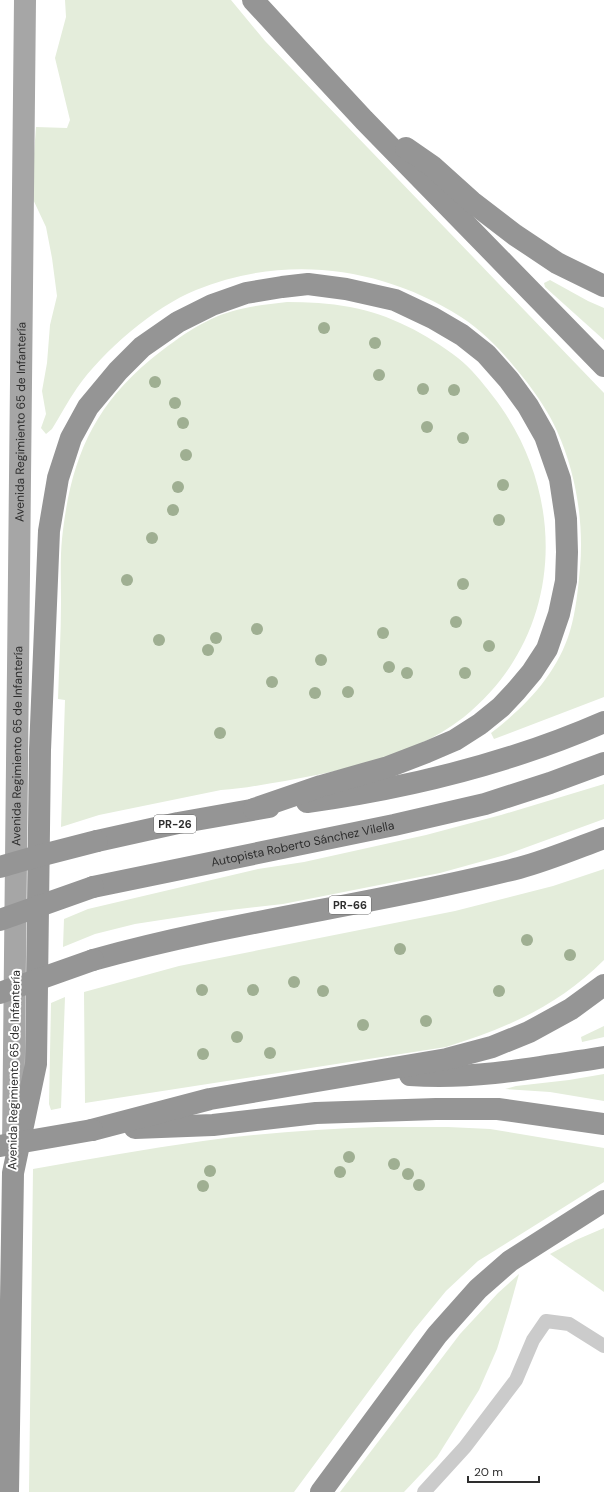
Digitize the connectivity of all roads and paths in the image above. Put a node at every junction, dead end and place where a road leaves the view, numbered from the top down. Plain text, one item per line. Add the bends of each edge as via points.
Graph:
1 (25, 0) edge
2 (253, 0) edge
3 (364, 120) junction
4 (604, 286) edge
5 (604, 366) edge
6 (597, 725) edge
7 (602, 764) edge
8 (254, 809) junction
9 (604, 838) edge
10 (0, 867) edge
11 (0, 920) edge
12 (604, 985) edge
13 (0, 993) edge
14 (604, 1057) edge
15 (373, 1072) junction
16 (604, 1124) edge
17 (92, 1130) junction
18 (0, 1146) edge
19 (13, 1173) junction
20 (604, 1201) edge
21 (604, 1346) edge
22 (8, 1492) edge
23 (321, 1492) edge
24 (424, 1492) edge

1 - 19 main road, Avenida Regimiento 65 de Infantería
2 - 3 highway
3 - 4 highway via 432,166 472,202 515,235 557,263
3 - 5 highway
6 - 8 highway via 506,758 440,776 352,795
7 - 11 highway, Autopista Roberto Sánchez Vilella, bridge via 485,804 93,887
8 - 10 highway, PR-26, bridge via 97,841
8 - 19 highway via 388,767 455,740 502,707 532,672 547,649 559,614 566,581 566,519 560,479 545,436 524,400 486,354 462,335 395,300 308,284 246,293 212,305 178,322 142,347 88,407 72,438 58,478 49,531 40,750 36,1064
9 - 13 highway, PR-66, bridge via 520,868 395,897 144,946 93,960
12 - 15 highway via 572,1009 529,1032 492,1047 447,1059
14 - 15 highway via 467,1076
15 - 17 highway via 210,1099
16 - 17 highway via 498,1109 316,1113 213,1125
17 - 18 highway, bridge
19 - 22 highway, Avenida Regimiento 65 de Infantería
20 - 23 highway via 510,1261 478,1289 437,1335
21 - 24 lane via 569,1324 546,1321 534,1340 516,1380 465,1447

